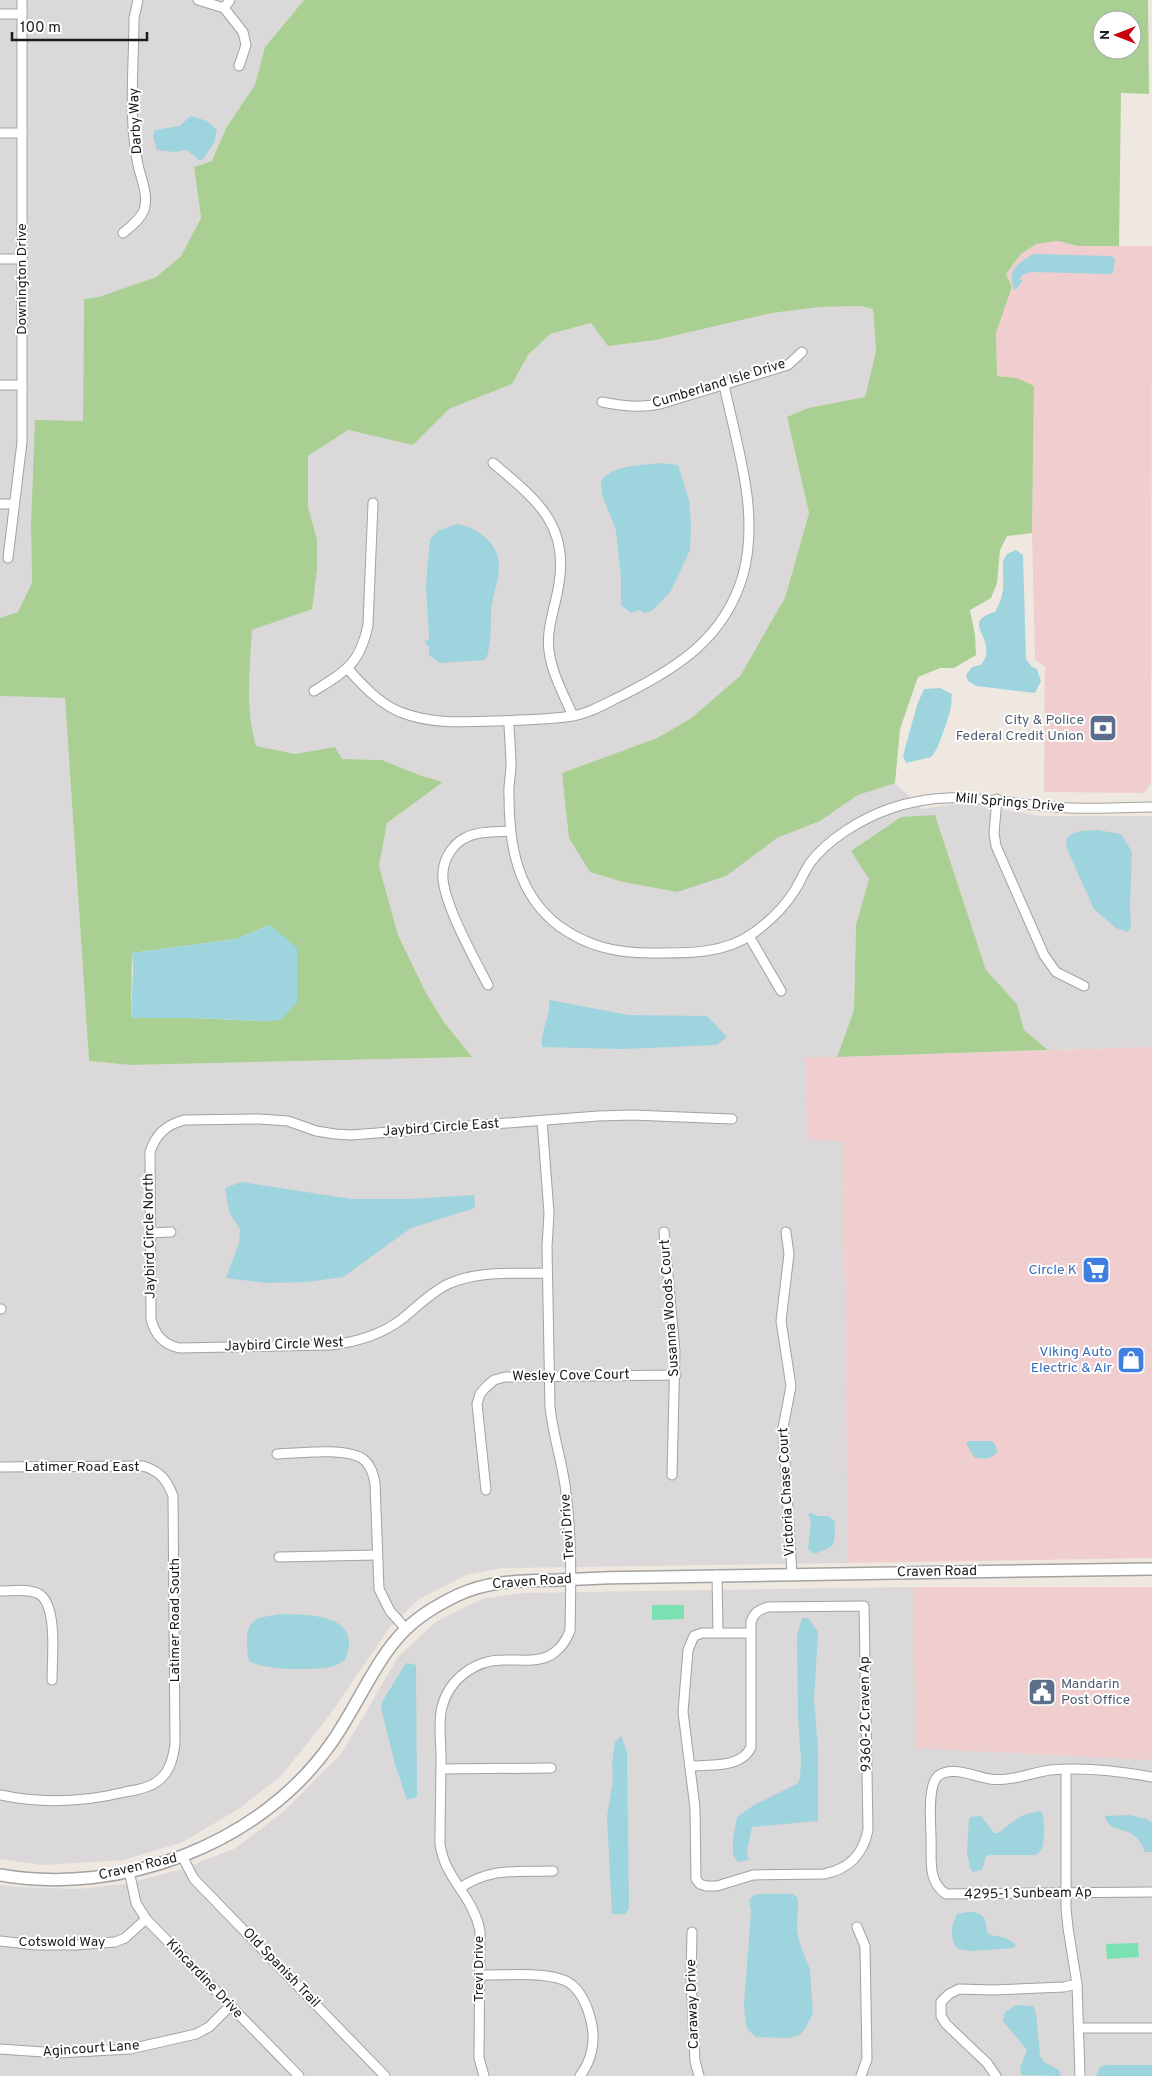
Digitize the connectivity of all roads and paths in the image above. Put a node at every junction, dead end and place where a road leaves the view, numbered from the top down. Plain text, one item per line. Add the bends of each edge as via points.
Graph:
1 (22, 0) edge
2 (138, 0) edge
3 (198, 0) edge
4 (230, 0) edge
5 (224, 8) junction
6 (0, 14) edge
7 (22, 14) junction
8 (239, 66) dead end
9 (0, 133) edge
10 (22, 133) junction
11 (123, 233) dead end
12 (0, 259) edge
13 (22, 259) junction
14 (802, 352) dead end
15 (0, 385) edge
16 (22, 385) junction
17 (724, 385) junction
18 (602, 402) dead end
19 (493, 463) dead end
20 (0, 504) edge
21 (14, 504) junction
22 (372, 504) dead end
23 (8, 558) dead end
24 (348, 670) junction
25 (314, 691) dead end
26 (573, 716) junction
27 (509, 721) junction
28 (997, 799) junction
29 (1152, 807) edge
30 (510, 831) junction
31 (749, 936) junction
32 (488, 985) dead end
33 (1084, 986) dead end
34 (781, 991) dead end
35 (732, 1119) dead end
36 (542, 1121) junction
37 (156, 1137) joint
38 (171, 1232) dead end
39 (664, 1232) dead end
40 (786, 1232) dead end
41 (150, 1233) junction
42 (547, 1273) junction
43 (157, 1334) joint
44 (676, 1374) junction
45 (548, 1376) junction
46 (277, 1454) dead end
47 (0, 1467) edge
48 (672, 1475) dead end
49 (162, 1476) joint
50 (486, 1490) dead end
51 (377, 1555) junction
52 (279, 1557) dead end
53 (1152, 1569) edge
54 (792, 1574) junction
55 (717, 1576) junction
56 (571, 1579) junction
57 (0, 1591) edge
58 (406, 1629) junction
59 (718, 1632) junction
60 (750, 1634) junction
61 (52, 1680) dead end
62 (690, 1766) junction
63 (551, 1768) dead end
64 (441, 1769) junction
65 (1066, 1770) junction
66 (1152, 1777) edge
67 (0, 1795) edge
68 (182, 1856) junction
69 (129, 1871) junction
70 (553, 1871) dead end
71 (0, 1875) edge
72 (460, 1888) junction
73 (1152, 1892) edge
74 (1066, 1894) junction
75 (146, 1919) junction
76 (857, 1927) dead end
77 (692, 1932) dead end
78 (0, 1941) edge
79 (479, 1975) junction
80 (1078, 1984) junction
81 (230, 2006) junction
82 (1079, 2028) junction
83 (1152, 2028) edge
84 (0, 2049) edge
85 (299, 2076) edge
86 (385, 2076) edge
87 (484, 2076) edge
88 (580, 2076) edge
89 (699, 2076) edge
90 (861, 2076) edge
91 (996, 2076) edge
92 (1080, 2076) edge

1 - 7 street, Downington Drive
2 - 11 street, Darby Way via 134,18 134,129 146,198 138,220
3 - 5 street
4 - 5 street
5 - 8 street via 243,32 246,45
6 - 7 street
7 - 10 street, Downington Drive
9 - 10 street
10 - 13 street, Downington Drive
12 - 13 street
13 - 16 street, Downington Drive
14 - 17 street, Cumberland Isle Drive via 788,365
15 - 16 street
16 - 21 street, Downington Drive via 22,442
17 - 18 street, Cumberland Isle Drive via 644,407
17 - 26 street via 750,520 748,550 733,600 721,621 684,660 594,710
19 - 26 street via 541,506 553,526 561,564 550,624 549,651 552,667
20 - 21 street
21 - 23 street, Downington Drive
22 - 24 street via 368,625 364,642
24 - 25 street
24 - 27 street via 380,700 420,719 447,723
26 - 27 street
27 - 30 street, Mill Springs Drive
28 - 29 street, Mill Springs Drive via 1055,807
28 - 31 street, Mill Springs Drive via 930,799 889,809 844,832 825,846 810,864 786,904
28 - 33 street via 996,846 1044,955 1056,972
30 - 31 street, Mill Springs Drive via 514,859 533,899 549,918 584,942 632,953 687,954 724,947
30 - 32 street via 478,833 465,838 445,859 442,873 462,934
31 - 34 street
35 - 36 street, Jaybird Circle East via 632,1115
36 - 37 street, Jaybird Circle East via 351,1135 316,1131 288,1121 184,1120 172,1124
36 - 42 street, Trevi Drive via 548,1213
37 - 41 street, Jaybird Circle North via 149,1163
38 - 41 street
39 - 44 street, Susanna Woods Court
40 - 54 street, Victoria Chase Court via 789,1254 781,1321 791,1386 783,1428
41 - 43 street, Jaybird Circle North via 151,1319
42 - 43 street, Jaybird Circle West via 471,1276 450,1283 433,1292 402,1319 352,1343 179,1348
42 - 45 street, Trevi Drive
44 - 45 street, Wesley Cove Court
44 - 48 street, Susanna Woods Court
45 - 50 street, Wesley Cove Court via 505,1377 494,1380 480,1394 477,1414
45 - 56 street, Trevi Drive via 553,1431 566,1491
46 - 51 street via 343,1453 364,1460 375,1483
47 - 49 street, Latimer Road East via 143,1466
49 - 67 street, Latimer Road South via 169,1484 174,1505 175,1744 170,1767 156,1783 146,1788 106,1797 43,1801
51 - 52 street
51 - 58 street via 379,1589 391,1612
53 - 54 street, Craven Road
54 - 55 street, Craven Road
55 - 56 street, Craven Road
55 - 59 street
56 - 58 street, Craven Road via 514,1581 476,1588 435,1607
56 - 64 street, Trevi Drive via 570,1631 555,1653 533,1660 487,1662 467,1670 450,1688 441,1709
57 - 61 street via 32,1592 47,1603 51,1615
58 - 68 street, Craven Road via 383,1659 329,1747 297,1783 263,1812 226,1836
59 - 60 street, 9360-2 Craven Ap
59 - 62 street, 9360-2 Craven Ap via 694,1636 688,1650 683,1712
60 - 62 street via 751,1748 742,1759 733,1762
60 - 62 street, 9360-2 Craven Ap via 750,1622 759,1609 864,1606 866,1842 854,1860 834,1872 753,1875 717,1886 700,1884 696,1879 695,1808
63 - 64 street
64 - 72 street, Trevi Drive via 440,1844 444,1864
65 - 66 street, 4295-1 Sunbeam Ap via 1114,1770
65 - 74 street
65 - 74 street, 4295-1 Sunbeam Ap via 1034,1772 999,1780 946,1772 935,1780 931,1794 932,1875 938,1889 952,1895
68 - 69 street, Craven Road
68 - 86 street, Old Spanish Trail via 194,1879
69 - 71 street, Craven Road via 104,1877 62,1880
69 - 75 street, Kincardine Drive via 136,1903
70 - 72 street via 485,1874
72 - 79 street, Trevi Drive via 477,1916
73 - 74 street, 4295-1 Sunbeam Ap
74 - 80 street via 1068,1928
75 - 78 street, Cotswold Way via 115,1942 43,1945
75 - 81 street, Kincardine Drive
76 - 90 street via 865,1946 867,2059
77 - 89 street, Caraway Drive via 695,2061
79 - 87 street, Trevi Drive via 479,2058
79 - 88 street via 554,1978 566,1982 581,1996 592,2022 593,2047
80 - 82 street
80 - 91 street via 1055,1988 959,1989 941,2002 941,2016 946,2024
81 - 84 street, Agincourt Lane via 196,2034 130,2049 58,2053
81 - 85 street, Kincardine Drive
82 - 83 street
82 - 92 street

